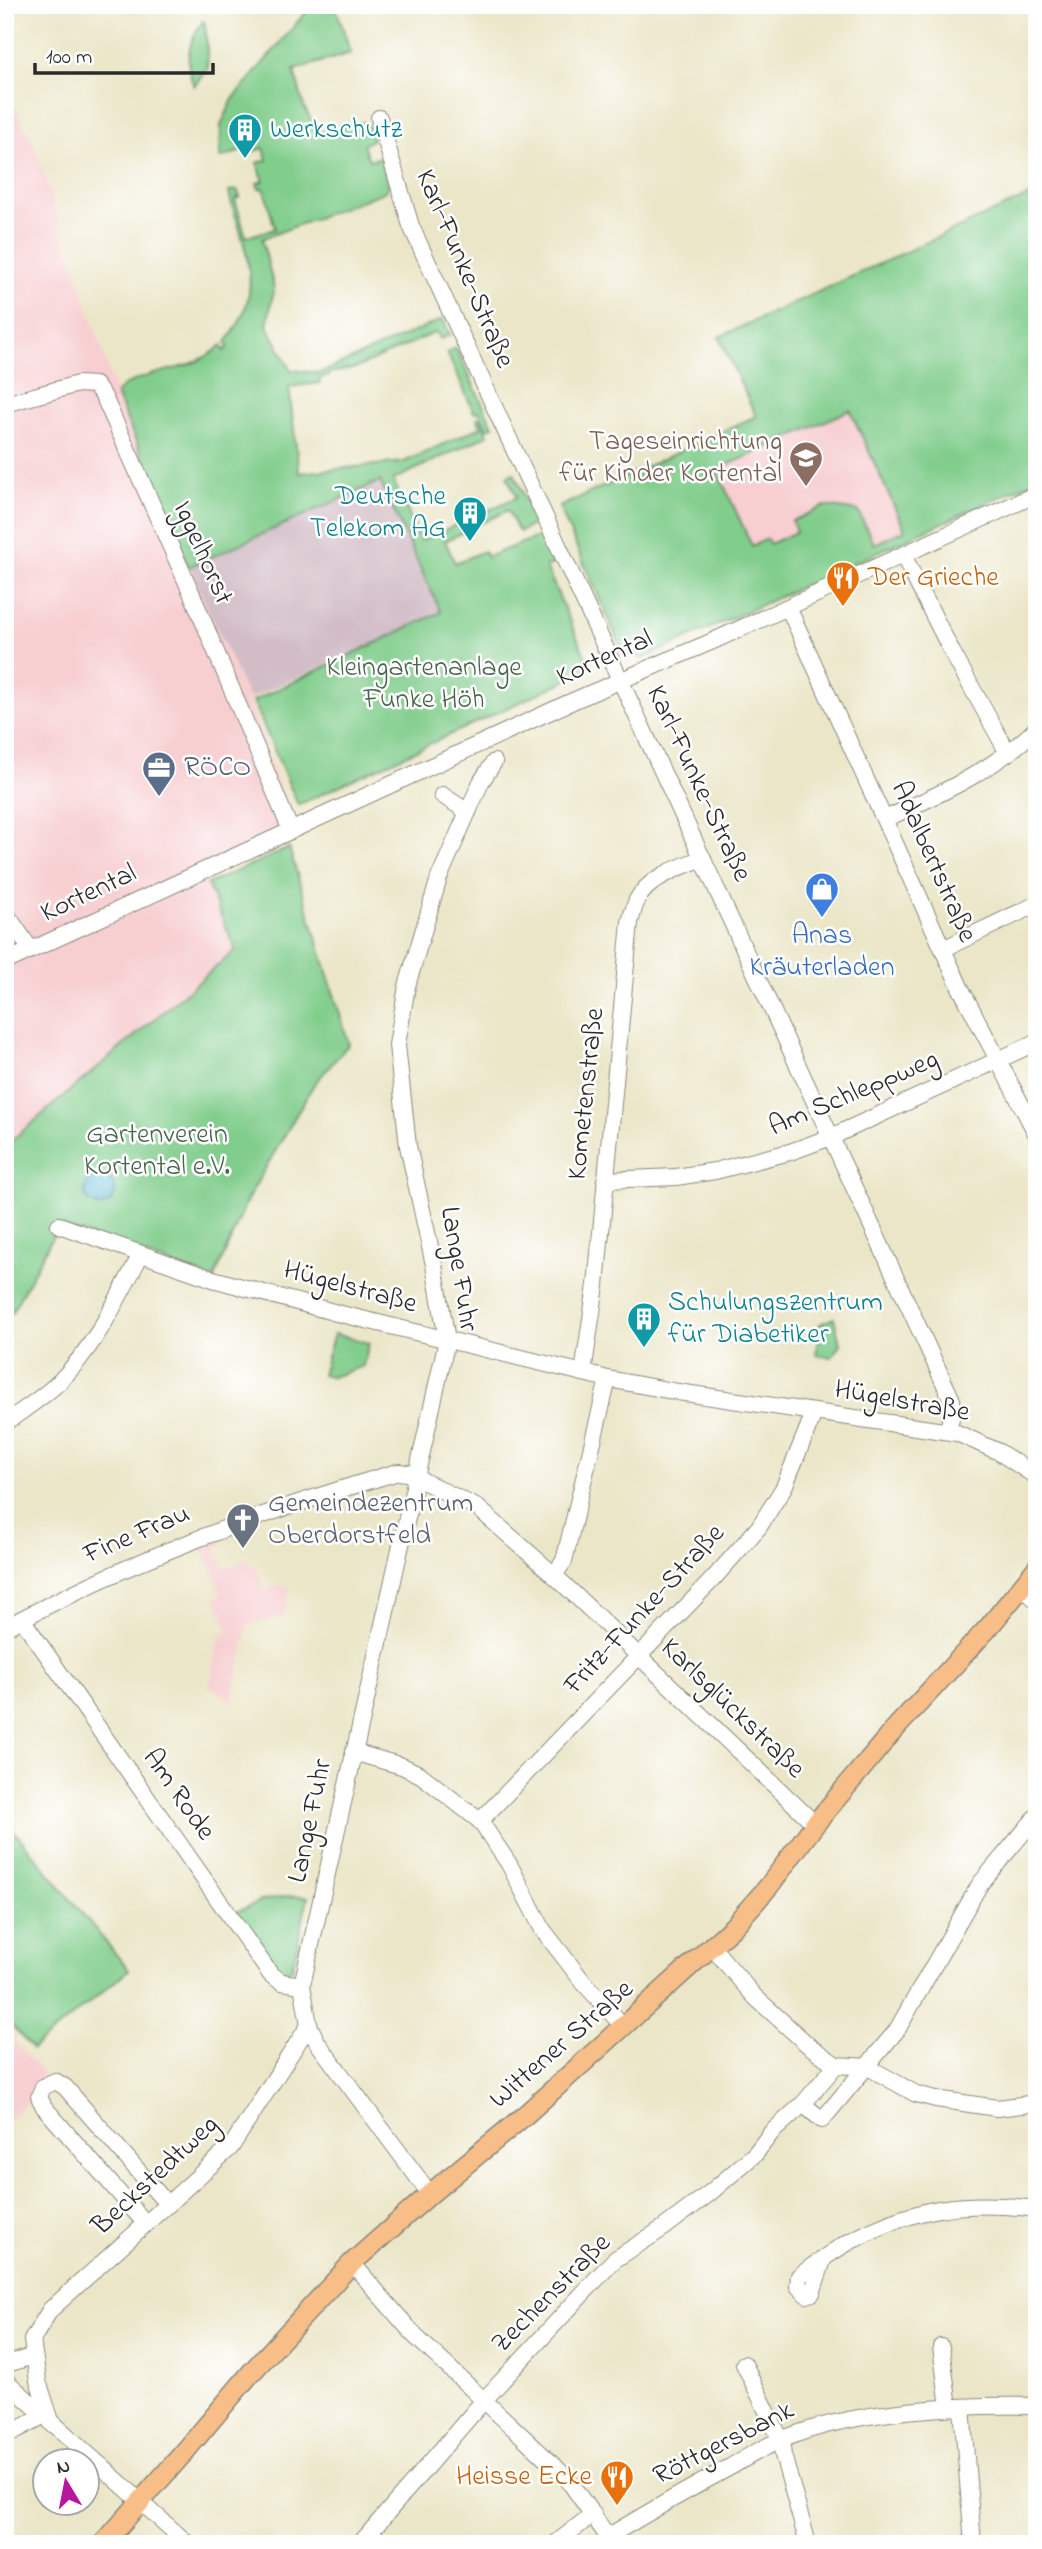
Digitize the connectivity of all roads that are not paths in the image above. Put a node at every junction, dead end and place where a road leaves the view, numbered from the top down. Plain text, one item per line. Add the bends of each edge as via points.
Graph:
1 (379, 118) dead end
2 (5, 404) edge
3 (1037, 494) edge
4 (903, 555) junction
5 (788, 607) junction
6 (620, 681) junction
7 (1037, 728) edge
8 (1008, 753) junction
9 (494, 762) dead end
10 (442, 795) dead end
11 (468, 812) junction
12 (885, 820) junction
13 (291, 831) junction
14 (703, 858) junction
15 (1037, 904) edge
16 (5, 912) edge
17 (943, 949) junction
18 (31, 950) junction
19 (5, 962) edge
20 (1037, 1042) edge
21 (997, 1060) junction
22 (1037, 1135) edge
23 (831, 1137) junction
24 (605, 1180) junction
25 (59, 1225) dead end
26 (141, 1254) junction
27 (447, 1340) junction
28 (583, 1373) junction
29 (608, 1379) junction
30 (814, 1413) junction
31 (5, 1423) edge
32 (947, 1431) junction
33 (416, 1477) junction
34 (1037, 1478) edge
35 (1037, 1568) edge
36 (554, 1575) junction
37 (1023, 1587) junction
38 (1037, 1601) edge
39 (22, 1619) junction
40 (5, 1628) edge
41 (639, 1656) junction
42 (353, 1752) junction
43 (1037, 1816) edge
44 (481, 1821) junction
45 (815, 1824) junction
46 (712, 1947) junction
47 (302, 1985) junction
48 (309, 2025) junction
49 (624, 2027) junction
50 (836, 2065) junction
51 (868, 2067) junction
52 (1037, 2103) edge
53 (803, 2104) junction
54 (430, 2193) junction
55 (168, 2205) junction
56 (1037, 2209) edge
57 (146, 2224) junction
58 (823, 2260) dead end
59 (352, 2263) junction
60 (941, 2347) dead end
61 (33, 2356) junction
62 (744, 2364) dead end
63 (5, 2365) edge
64 (5, 2380) edge
65 (485, 2399) junction
66 (1037, 2406) edge
67 (956, 2407) junction
68 (48, 2420) junction
69 (5, 2436) edge
70 (781, 2440) junction
71 (142, 2502) junction
72 (593, 2514) junction
73 (611, 2540) edge
74 (103, 2544) edge
75 (188, 2544) edge
76 (360, 2544) edge
77 (555, 2544) edge
78 (808, 2544) edge
79 (973, 2544) edge

1 - 6 street, Karl-Funke-Straße via 411,226
2 - 13 street, Iggelhorst via 78,384 95,385 104,397
3 - 4 street, Kortental
4 - 5 street, Kortental
4 - 8 street
5 - 6 street, Kortental
5 - 12 street, Adalbertstraße
6 - 13 street, Kortental
6 - 14 street, Karl-Funke-Straße
7 - 8 street
8 - 12 street via 970,779
9 - 11 street, Lange Fuhr
10 - 11 street
11 - 27 street, Lange Fuhr via 422,929 397,1045 408,1146
12 - 17 street, Adalbertstraße
13 - 18 street, Kortental
14 - 23 street, Karl-Funke-Straße
14 - 24 street, Kometenstraße via 646,888 630,922
15 - 17 street
16 - 18 street
17 - 21 street, Adalbertstraße
18 - 19 street, Kortental
20 - 21 street, Am Schleppweg
21 - 22 street, Adalbertstraße
21 - 23 street, Am Schleppweg
23 - 24 street, Am Schleppweg via 764,1161 715,1171
23 - 32 street, Karl-Funke-Straße via 952,1400
24 - 28 street, Kometenstraße via 592,1328
25 - 26 street, Hügelstraße
26 - 27 street, Hügelstraße via 213,1279
26 - 31 street via 85,1352 58,1383
27 - 28 street, Hügelstraße
27 - 33 street, Lange Fuhr
28 - 29 street, Hügelstraße
29 - 30 street, Hügelstraße
29 - 36 street via 565,1561
30 - 32 street, Hügelstraße
30 - 41 street, Fritz-Funke-Straße via 784,1487 759,1527
32 - 34 street, Hügelstraße via 999,1452
33 - 36 street, Karlsglückstraße via 478,1508
33 - 39 street, Fine Frau via 398,1472 210,1533 93,1582
33 - 42 street, Lange Fuhr
35 - 37 main road, Wittener Straße
36 - 41 street, Karlsglückstraße
37 - 38 street
37 - 45 main road, Wittener Straße
39 - 40 street, Fine Frau
39 - 47 street, Am Rode via 271,1975
41 - 44 street, Fritz-Funke-Straße
41 - 45 street, Karlsglückstraße
42 - 44 street via 421,1775
42 - 47 street, Lange Fuhr
43 - 51 street via 980,1884 897,2030
44 - 49 street via 543,1930
45 - 46 main road, Wittener Straße via 753,1906
46 - 49 main road, Wittener Straße
46 - 50 street via 755,1997
47 - 48 street, Lange Fuhr
48 - 54 street via 332,2064
48 - 55 street, Beckstedtweg via 231,2147
49 - 54 main road, Wittener Straße
50 - 51 street
50 - 53 street, Zechenstraße
51 - 52 street via 916,2094 936,2099 997,2108
51 - 53 street via 821,2120
53 - 65 street, Zechenstraße via 711,2192 614,2260
54 - 59 main road, Wittener Straße
55 - 57 street, Beckstedtweg
55 - 57 street via 65,2087 55,2081 43,2087 39,2096 44,2107
56 - 58 street via 978,2204 932,2210 851,2241
57 - 61 street, Beckstedtweg via 50,2310 32,2340
59 - 65 street via 416,2337
59 - 71 main road, Wittener Straße
60 - 67 street
61 - 63 street
61 - 68 street, Beckstedtweg
62 - 70 street
64 - 68 street
65 - 72 street via 566,2477
65 - 76 street, Zechenstraße
66 - 67 street, Röttgersbank
67 - 70 street, Röttgersbank via 844,2421
67 - 79 street
68 - 69 street
68 - 71 street
70 - 73 street, Röttgersbank via 684,2491
70 - 78 street
71 - 74 main road, Wittener Straße
71 - 75 street
72 - 73 street
72 - 77 street

